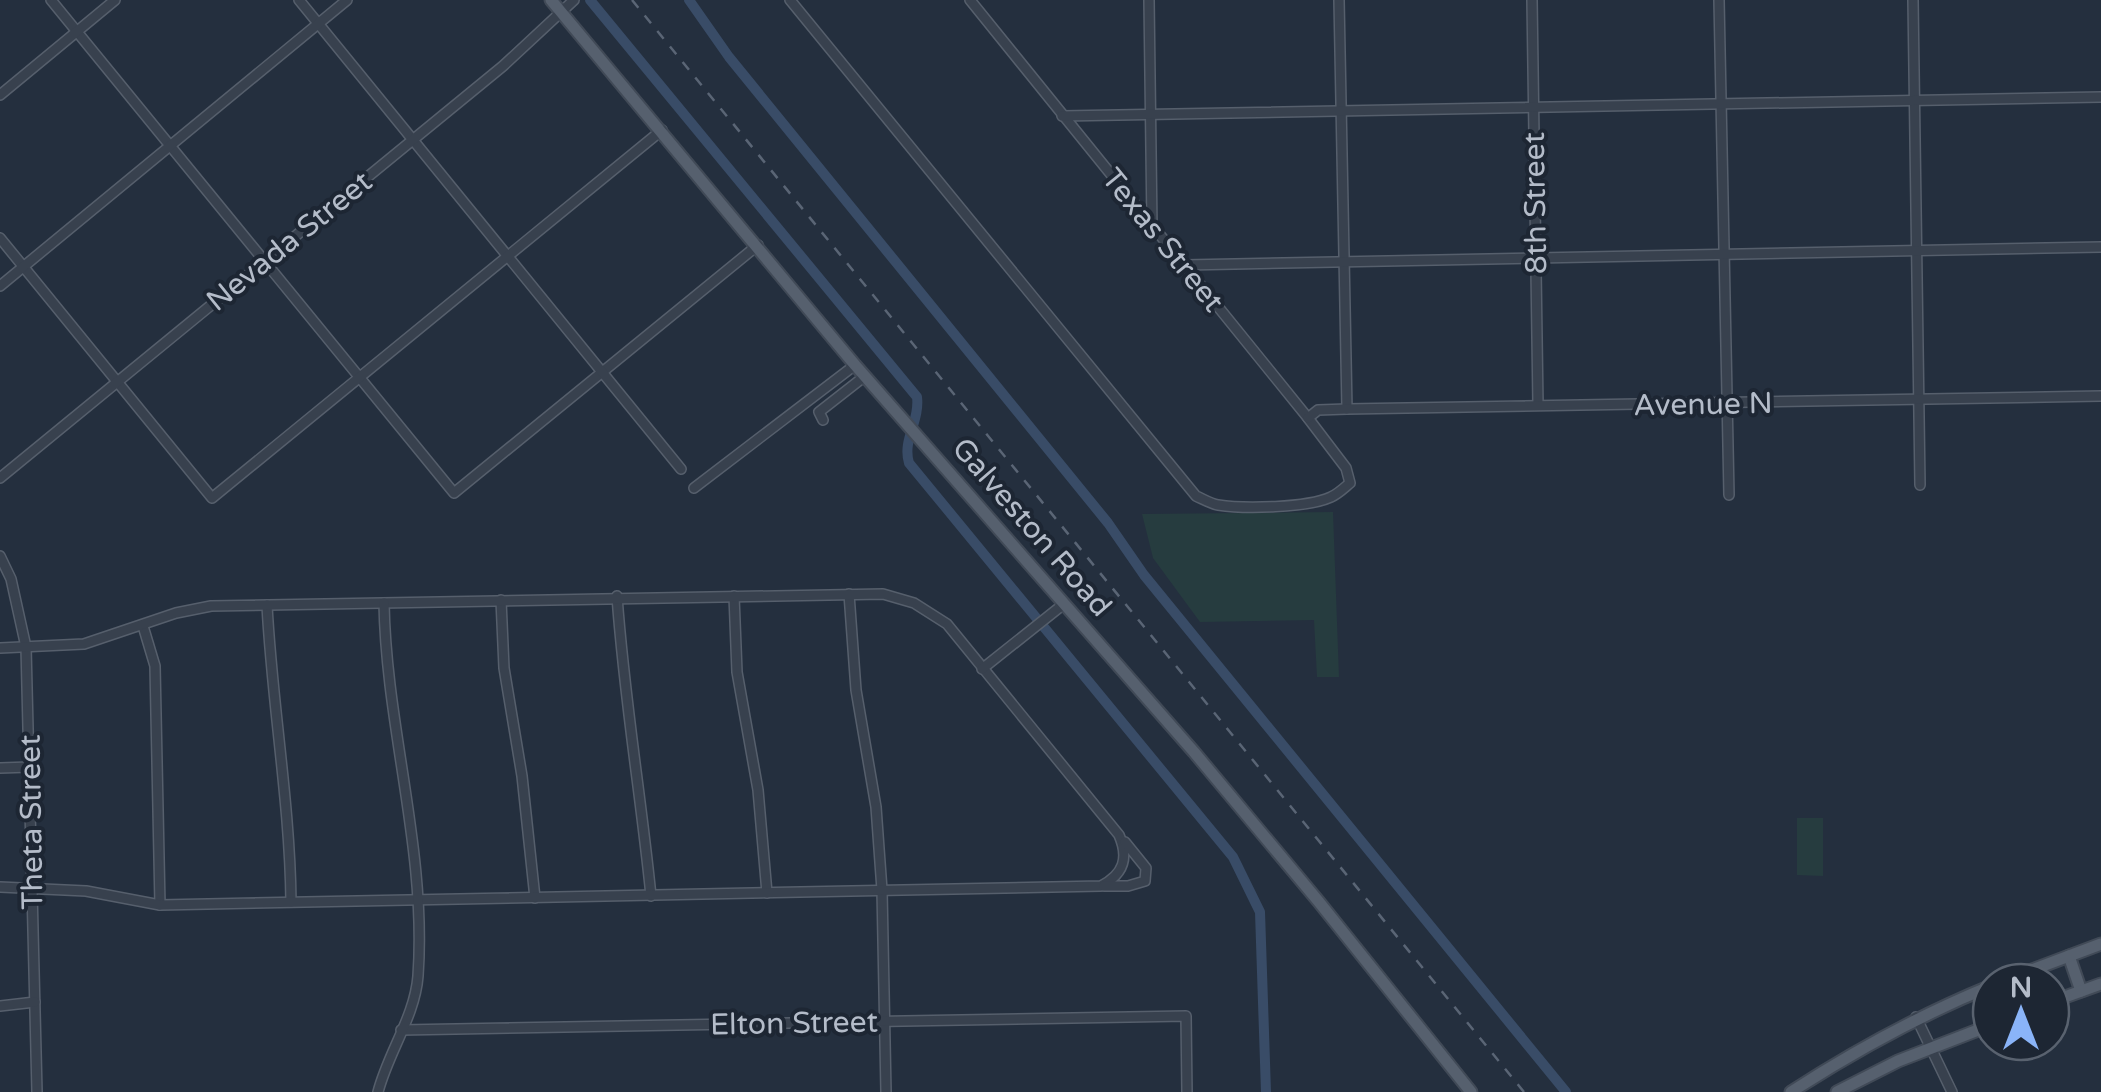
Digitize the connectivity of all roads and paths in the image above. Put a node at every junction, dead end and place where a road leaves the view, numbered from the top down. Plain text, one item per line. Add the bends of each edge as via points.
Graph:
1 (52, 0) edge
2 (115, 0) edge
3 (299, 0) edge
4 (348, 0) edge
5 (551, 0) edge
6 (574, 0) edge
7 (790, 0) edge
8 (970, 0) edge
9 (1149, 0) edge
10 (1339, 0) edge
11 (1532, 0) edge
12 (1720, 0) edge
13 (1913, 0) edge
14 (560, 13) junction
15 (318, 23) junction
16 (77, 31) junction
17 (0, 95) edge
18 (2101, 97) edge
19 (1915, 100) junction
20 (1722, 104) junction
21 (1533, 106) junction
22 (1342, 111) junction
23 (1150, 114) junction
24 (1062, 116) junction
25 (662, 130) junction
26 (412, 141) junction
27 (171, 147) junction
28 (1152, 226) junction
29 (0, 238) edge
30 (758, 245) junction
31 (2101, 247) edge
32 (1917, 250) junction
33 (1724, 254) junction
34 (506, 256) junction
35 (1536, 258) junction
36 (265, 261) junction
37 (1344, 262) junction
38 (1185, 265) junction
39 (24, 267) junction
40 (0, 286) edge
41 (855, 365) junction
42 (602, 373) junction
43 (359, 376) junction
44 (865, 376) junction
45 (117, 382) junction
46 (2101, 396) edge
47 (1919, 400) junction
48 (1727, 404) junction
49 (1538, 405) junction
50 (1347, 409) junction
51 (1308, 418) junction
52 (823, 420) dead end
53 (681, 468) dead end
54 (0, 478) edge
55 (1920, 485) dead end
56 (694, 488) dead end
57 (1729, 496) dead end
58 (0, 556) edge
59 (849, 594) junction
60 (617, 596) junction
61 (734, 596) junction
62 (501, 600) junction
63 (384, 602) junction
64 (1065, 602) junction
65 (266, 605) junction
66 (142, 626) junction
67 (26, 647) junction
68 (0, 648) edge
69 (982, 669) junction
70 (30, 767) junction
71 (0, 768) edge
72 (1119, 835) junction
73 (32, 886) junction
74 (1101, 886) junction
75 (0, 887) edge
76 (882, 890) junction
77 (767, 894) junction
78 (651, 896) junction
79 (535, 898) junction
80 (417, 900) junction
81 (291, 902) junction
82 (160, 905) junction
83 (2101, 944) edge
84 (2069, 956) junction
85 (2053, 962) edge
86 (2101, 984) edge
87 (2081, 991) junction
88 (1971, 994) edge
89 (2071, 995) edge
90 (35, 1002) junction
91 (0, 1006) edge
92 (1916, 1017) junction
93 (884, 1021) junction
94 (402, 1030) junction
95 (1971, 1032) edge
96 (1928, 1048) junction
97 (37, 1092) edge
98 (378, 1092) edge
99 (886, 1092) edge
100 (1187, 1092) edge
101 (1471, 1092) edge
102 (1792, 1092) edge
103 (1838, 1092) edge
104 (1952, 1092) edge

1 - 16 street
2 - 16 street
3 - 15 street
4 - 15 street
5 - 14 main road, Galveston Road
6 - 14 street, Nevada Street
7 - 51 street, Texas Street via 1196,496 1216,505 1330,498 1350,483 1346,468
8 - 24 street, Texas Street
9 - 23 street
10 - 22 street
11 - 21 street, 8th Street
12 - 20 street
13 - 19 street
14 - 25 main road, Galveston Road
14 - 26 street, Nevada Street
15 - 26 street
15 - 27 street
16 - 17 street
16 - 27 street
18 - 19 street
19 - 20 street
19 - 32 street
20 - 21 street
20 - 33 street
21 - 22 street
21 - 35 street, 8th Street
22 - 23 street
22 - 37 street
23 - 24 street
23 - 28 street
24 - 28 street, Texas Street
25 - 30 main road, Galveston Road
25 - 34 street
26 - 34 street
26 - 36 street, Nevada Street
27 - 36 street
27 - 39 street
28 - 38 street, Texas Street
29 - 39 street
30 - 41 main road, Galveston Road
30 - 42 street
31 - 32 street
32 - 33 street
32 - 47 street
33 - 35 street
33 - 48 street
34 - 42 street
34 - 43 street
35 - 37 street
35 - 49 street, 8th Street
36 - 43 street
36 - 45 street, Nevada Street
37 - 38 street
37 - 50 street
38 - 51 street, Texas Street
39 - 40 street
39 - 45 street
41 - 44 main road, Galveston Road
41 - 56 street
42 - 43 street via 454,493
42 - 53 street
43 - 45 street via 212,498
44 - 52 street via 819,412
44 - 64 main road, Galveston Road
45 - 54 street, Nevada Street
46 - 47 street, Avenue N
47 - 48 street, Avenue N
47 - 55 street
48 - 49 street, Avenue N
48 - 57 street
49 - 50 street, Avenue N
50 - 51 street, Avenue N via 1318,410
58 - 67 street, Theta Street
59 - 61 street
59 - 69 street via 914,602 947,624
59 - 76 street
60 - 61 street
60 - 62 street
60 - 78 street
61 - 77 street via 737,672 758,790
62 - 63 street
62 - 79 street
63 - 65 street
63 - 80 street
64 - 69 street
64 - 101 main road, Galveston Road
65 - 66 street via 211,606
65 - 81 street
66 - 67 street via 84,644
66 - 82 street via 155,666
67 - 68 street
67 - 70 street, Theta Street
69 - 72 street
70 - 71 street
70 - 73 street, Theta Street
72 - 74 street via 1126,850 1122,867
72 - 74 street via 1146,868 1145,881
73 - 75 street
73 - 82 street
73 - 90 street, Theta Street
74 - 76 street
76 - 77 street
76 - 93 street
77 - 78 street
78 - 79 street
79 - 80 street
80 - 81 street
80 - 94 street via 418,979
81 - 82 street
83 - 84 main road
84 - 85 main road
84 - 87 main road
86 - 87 main road
87 - 89 main road
88 - 92 main road
90 - 91 street
90 - 97 street, Theta Street
92 - 96 street
92 - 102 main road
93 - 94 street, Elton Street
93 - 99 street
93 - 100 street, Elton Street via 1186,1016
94 - 98 street
95 - 96 main road
96 - 103 main road
96 - 104 street

